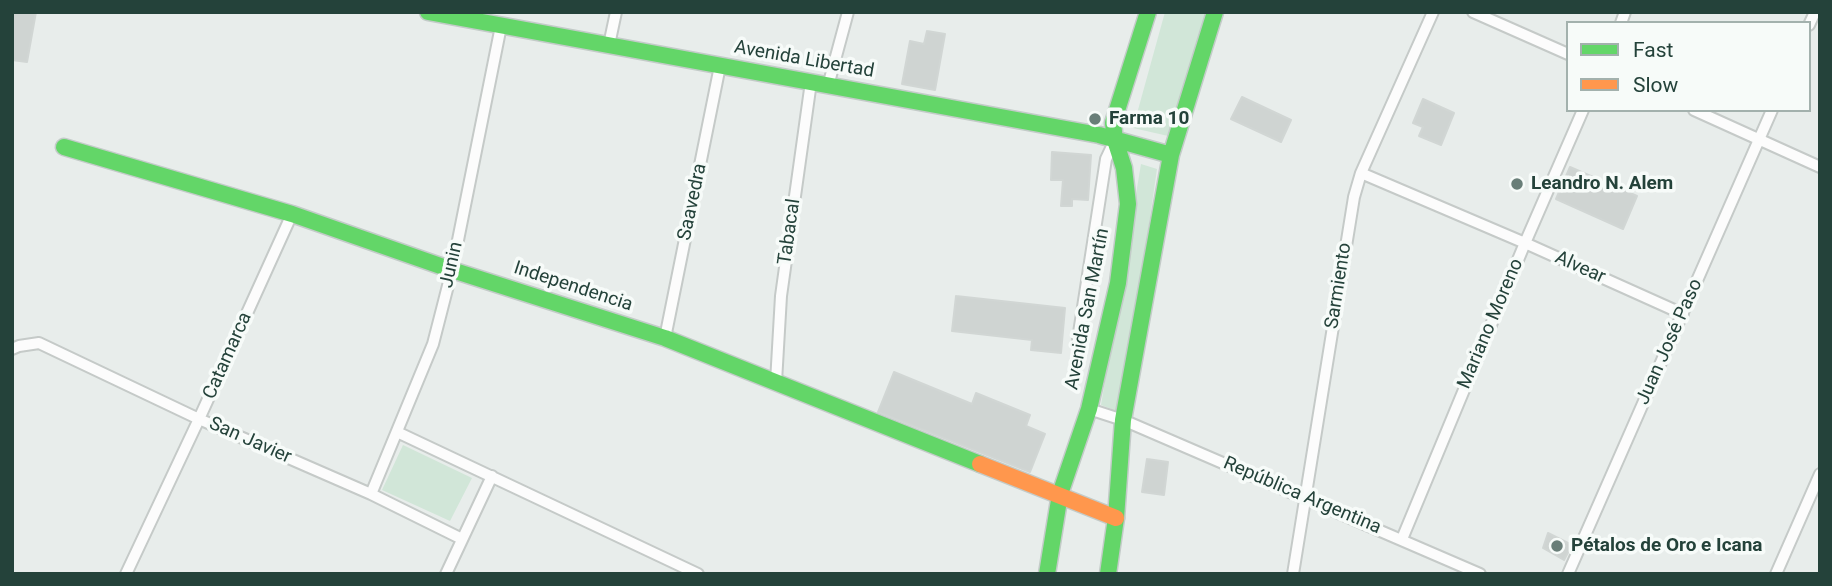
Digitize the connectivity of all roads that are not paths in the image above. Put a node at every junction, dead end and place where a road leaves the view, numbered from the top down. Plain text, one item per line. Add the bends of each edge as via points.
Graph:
1 (428, 12) edge
2 (617, 12) edge
3 (848, 12) edge
4 (1148, 12) edge
5 (1215, 12) edge
6 (1433, 12) edge
7 (1473, 12) edge
8 (501, 26) junction
9 (609, 46) junction
10 (1566, 53) edge
11 (720, 66) junction
12 (811, 82) junction
13 (828, 86) junction
14 (1582, 112) edge
15 (1698, 112) edge
16 (1771, 112) edge
17 (1759, 139) junction
18 (1115, 140) junction
19 (64, 147) dead end
20 (1171, 155) junction
21 (1820, 167) edge
22 (1361, 173) junction
23 (292, 214) junction
24 (1525, 243) junction
25 (452, 270) junction
26 (1683, 314) junction
27 (665, 338) junction
28 (1078, 339) dead end
29 (12, 349) edge
30 (776, 382) junction
31 (1089, 410) junction
32 (200, 419) junction
33 (1123, 420) junction
34 (397, 432) junction
35 (1820, 474) edge
36 (492, 476) junction
37 (371, 494) junction
38 (1059, 494) junction
39 (1306, 498) junction
40 (1116, 518) junction
41 (462, 539) junction
42 (1402, 539) junction
43 (692, 572) edge
44 (125, 574) edge
45 (446, 574) edge
46 (1047, 574) edge
47 (1108, 574) edge
48 (1293, 574) edge
49 (1480, 574) edge
50 (1568, 574) edge
51 (1776, 574) edge

1 - 8 main road, Avenida Libertad
2 - 9 street
3 - 13 street
4 - 18 main road, Avenida San Martín via 1113,123
5 - 20 main road
6 - 22 street, Sarmiento
7 - 10 street
8 - 9 main road, Avenida Libertad
8 - 25 street, Junin
9 - 11 main road, Avenida Libertad
11 - 12 main road, Avenida Libertad
11 - 27 street, Saavedra
12 - 13 main road, Avenida Libertad
12 - 30 street, Tabacal via 781,296
13 - 18 main road, Avenida Libertad
14 - 24 street, Mariano Moreno
15 - 17 street
16 - 17 street, Juan José Paso
17 - 21 street
17 - 26 street, Juan José Paso
18 - 20 main road, Avenida Libertad
18 - 28 street via 1106,159
18 - 31 main road, Avenida San Martín via 1128,204 1118,283
19 - 23 main road, Independencia
20 - 33 main road
22 - 24 street, Alvear
22 - 39 street, Sarmiento
23 - 25 main road, Independencia
23 - 32 street, Catamarca
24 - 26 street, Alvear
24 - 42 street, Mariano Moreno
25 - 27 main road, Independencia
25 - 34 street, Junin via 433,344
26 - 50 street, Juan José Paso
27 - 30 main road, Independencia
29 - 32 street, San Javier via 39,343
30 - 38 main road, Independencia
31 - 33 street, República Argentina
31 - 38 main road, Avenida San Martín
32 - 37 street, San Javier
32 - 44 street, Catamarca
33 - 39 street, República Argentina
33 - 40 main road
34 - 36 street
34 - 37 street, Junin
35 - 51 street
36 - 41 street
36 - 43 street
37 - 41 street, San Javier
38 - 40 main road, Independencia
38 - 46 main road, Avenida San Martín
39 - 42 street, República Argentina
39 - 48 street, Sarmiento
40 - 47 main road
41 - 45 street
42 - 49 street, República Argentina

